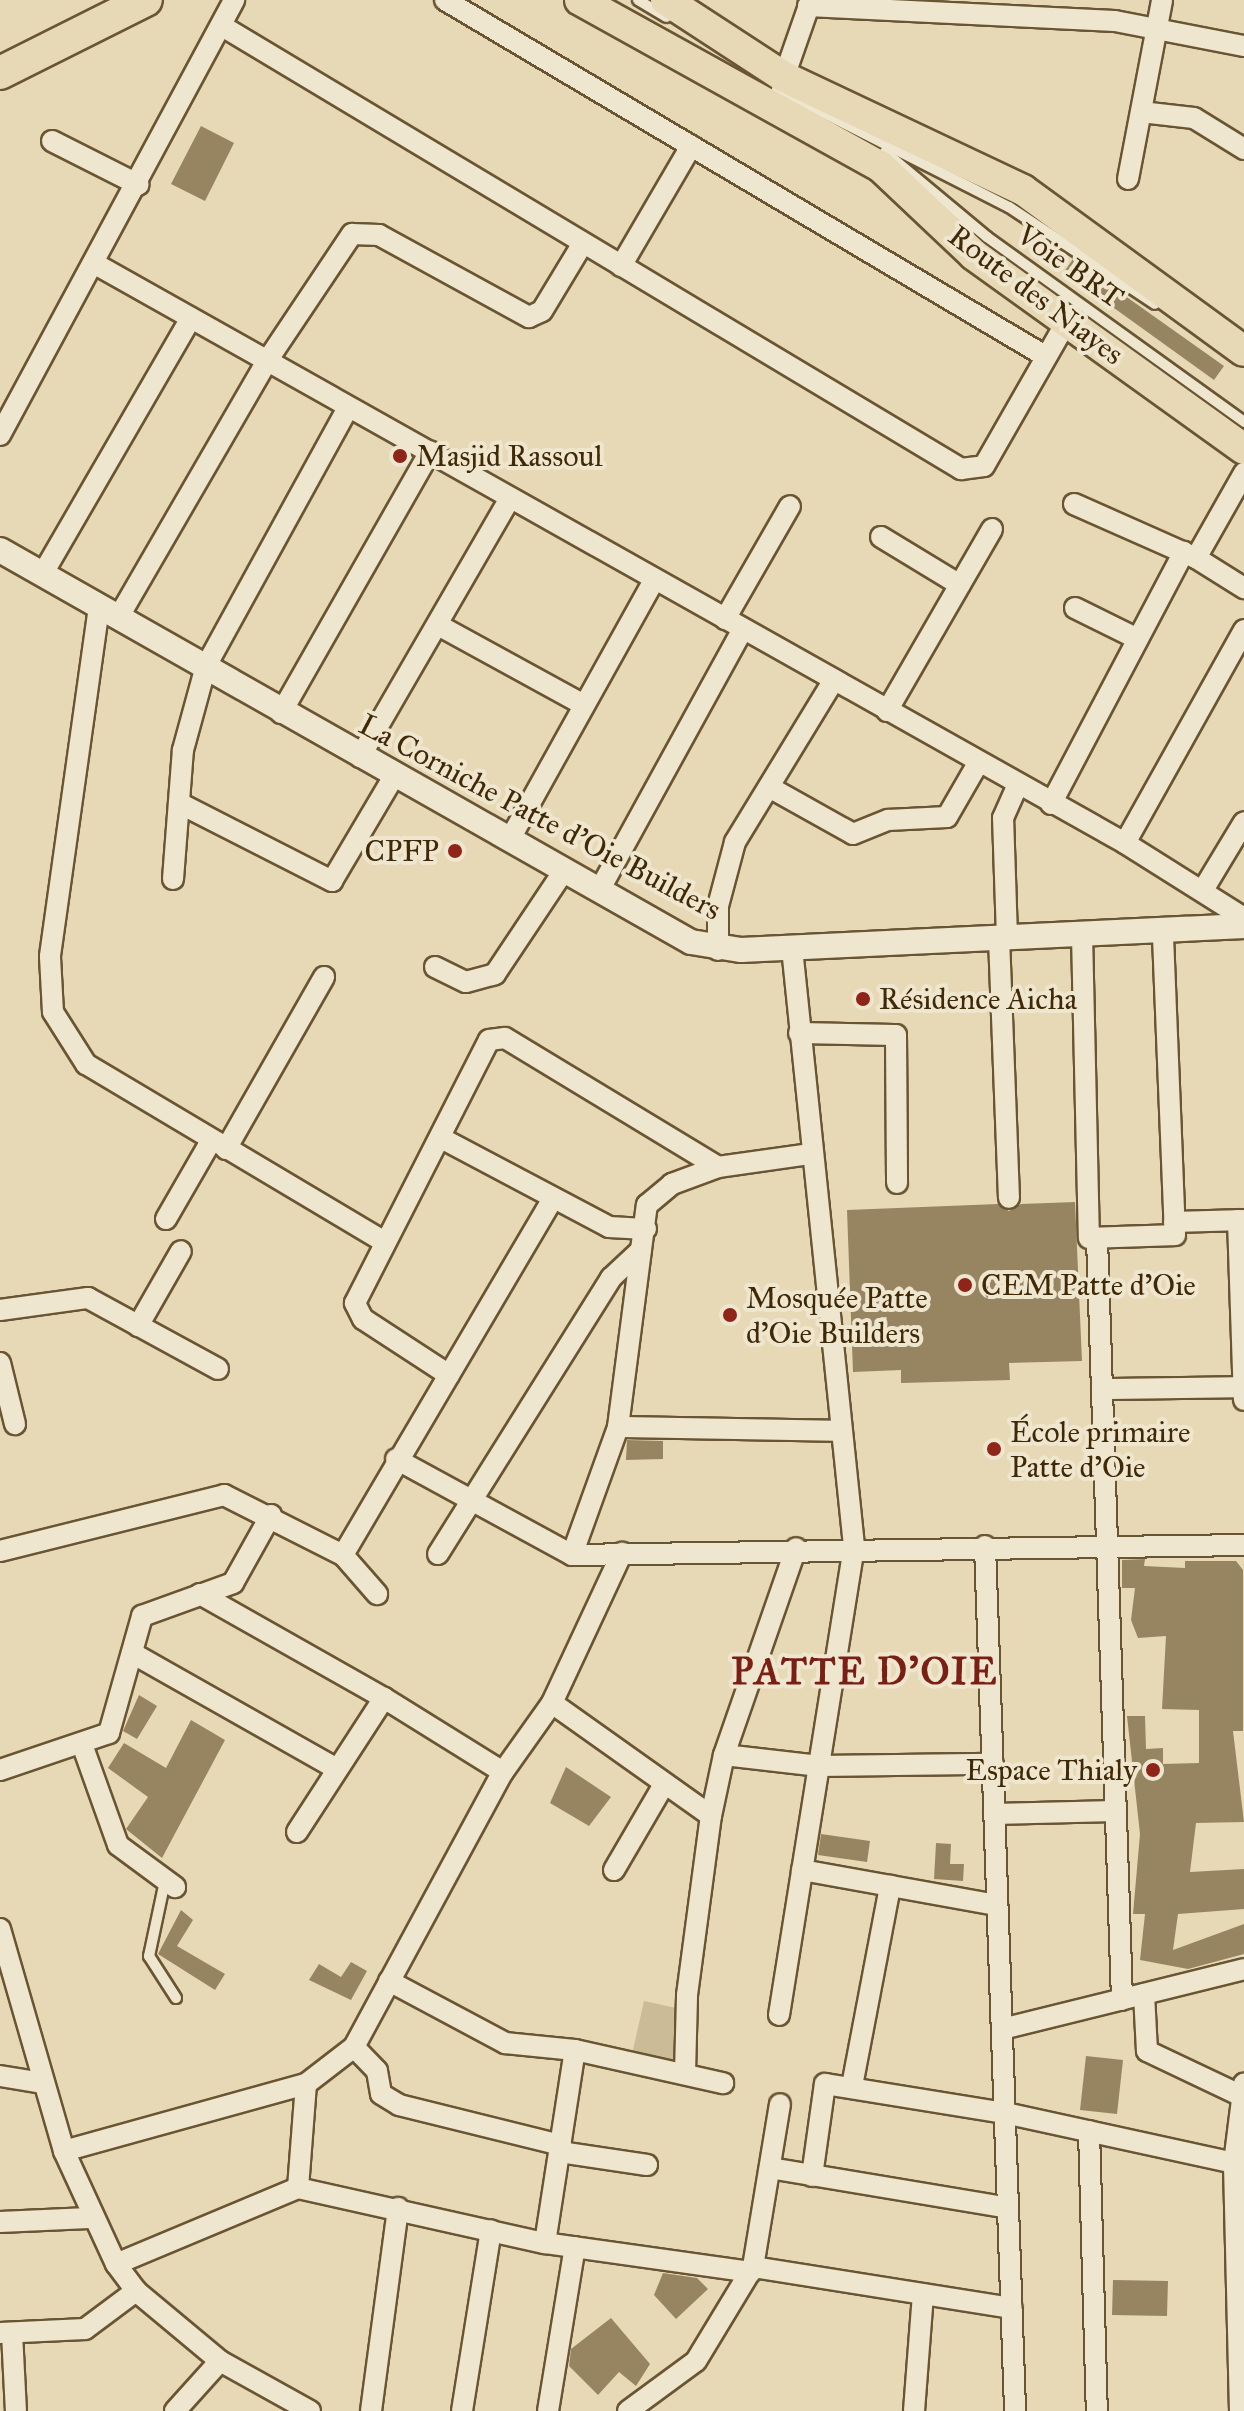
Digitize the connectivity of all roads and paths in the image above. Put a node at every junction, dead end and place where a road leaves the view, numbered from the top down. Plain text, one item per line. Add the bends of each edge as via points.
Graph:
1 (146, 0) edge
2 (234, 0) edge
3 (445, 0) edge
4 (580, 0) edge
5 (607, 0) edge
6 (638, 0) edge
7 (666, 0) edge
8 (1162, 0) edge
9 (810, 3) edge
10 (222, 26) junction
11 (1155, 27) junction
12 (1244, 46) edge
13 (0, 73) edge
14 (788, 87) junction
15 (1141, 112) junction
16 (52, 141) dead end
17 (874, 143) junction
18 (1240, 143) edge
19 (691, 146) junction
20 (1128, 179) dead end
21 (139, 185) junction
22 (583, 243) junction
23 (97, 265) junction
24 (621, 266) junction
25 (191, 318) junction
26 (1067, 321) junction
27 (1244, 351) edge
28 (1045, 356) junction
29 (267, 361) junction
30 (1244, 368) edge
31 (348, 408) junction
32 (1244, 422) edge
33 (0, 435) edge
34 (1244, 449) edge
35 (430, 452) junction
36 (1244, 473) edge
37 (510, 498) junction
38 (1074, 504) dead end
39 (790, 506) dead end
40 (992, 529) dead end
41 (881, 537) dead end
42 (0, 550) edge
43 (1190, 555) junction
44 (42, 575) junction
45 (654, 580) junction
46 (960, 585) junction
47 (1244, 588) edge
48 (1075, 608) dead end
49 (108, 613) junction
50 (734, 624) junction
51 (438, 625) junction
52 (1244, 630) edge
53 (1138, 639) junction
54 (206, 666) junction
55 (834, 680) junction
56 (584, 705) junction
57 (887, 711) junction
58 (281, 713) junction
59 (360, 757) junction
60 (977, 765) junction
61 (394, 776) junction
62 (1017, 786) junction
63 (769, 787) junction
64 (179, 803) junction
65 (1051, 804) junction
66 (1244, 822) edge
67 (510, 839) junction
68 (1125, 843) junction
69 (565, 869) junction
70 (173, 879) dead end
71 (600, 889) junction
72 (1203, 890) junction
73 (1244, 918) edge
74 (1244, 926) edge
75 (1163, 930) junction
76 (1082, 934) junction
77 (1003, 937) junction
78 (792, 948) junction
79 (718, 950) junction
80 (435, 967) dead end
81 (324, 977) dead end
82 (799, 1033) junction
83 (441, 1138) junction
84 (218, 1145) junction
85 (809, 1154) junction
86 (718, 1167) junction
87 (897, 1183) dead end
88 (553, 1198) junction
89 (1009, 1198) dead end
90 (166, 1219) dead end
91 (1241, 1220) edge
92 (1174, 1222) junction
93 (646, 1229) junction
94 (1097, 1238) junction
95 (383, 1241) junction
96 (641, 1250) junction
97 (181, 1251) dead end
98 (0, 1310) edge
99 (138, 1326) junction
100 (0, 1363) edge
101 (218, 1369) dead end
102 (449, 1375) junction
103 (1244, 1387) edge
104 (1102, 1389) junction
105 (1244, 1400) edge
106 (15, 1424) dead end
107 (618, 1427) junction
108 (839, 1431) junction
109 (396, 1459) junction
110 (471, 1501) junction
111 (271, 1515) junction
112 (1107, 1545) junction
113 (1244, 1545) edge
114 (854, 1546) junction
115 (985, 1546) junction
116 (796, 1548) junction
117 (0, 1551) edge
118 (622, 1553) junction
119 (438, 1554) dead end
120 (343, 1555) junction
121 (572, 1555) junction
122 (200, 1594) junction
123 (377, 1594) dead end
124 (132, 1653) junction
125 (384, 1698) junction
126 (552, 1703) junction
127 (83, 1747) junction
128 (724, 1755) junction
129 (993, 1764) junction
130 (819, 1766) junction
131 (335, 1768) junction
132 (0, 1770) edge
133 (503, 1772) junction
134 (663, 1786) junction
135 (1115, 1811) junction
136 (994, 1814) junction
137 (711, 1816) junction
138 (297, 1832) dead end
139 (614, 1870) dead end
140 (802, 1870) junction
141 (170, 1883) joint
142 (890, 1886) junction
143 (997, 1905) junction
144 (0, 1929) edge
145 (1244, 1969) edge
146 (389, 1981) junction
147 (1144, 1994) junction
148 (176, 1998) dead end
149 (1122, 2000) junction
150 (779, 2015) dead end
151 (1002, 2029) junction
152 (354, 2047) junction
153 (575, 2050) junction
154 (685, 2073) junction
155 (0, 2076) edge
156 (43, 2083) junction
157 (723, 2083) dead end
158 (306, 2084) junction
159 (852, 2086) junction
160 (1242, 2092) edge
161 (780, 2104) dead end
162 (1005, 2113) junction
163 (1089, 2131) junction
164 (560, 2148) junction
165 (64, 2151) junction
166 (1234, 2163) junction
167 (647, 2165) dead end
168 (770, 2168) junction
169 (812, 2176) junction
170 (298, 2188) junction
171 (398, 2208) junction
172 (1008, 2208) junction
173 (89, 2218) junction
174 (0, 2222) edge
175 (491, 2230) junction
176 (545, 2243) junction
177 (575, 2247) junction
178 (116, 2264) junction
179 (752, 2270) junction
180 (136, 2291) junction
181 (923, 2294) junction
182 (1012, 2308) junction
183 (6, 2333) edge
184 (220, 2361) junction
185 (16, 2411) edge
186 (175, 2411) edge
187 (310, 2411) edge
188 (371, 2411) edge
189 (462, 2411) edge
190 (548, 2411) edge
191 (628, 2411) edge
192 (914, 2411) edge
193 (1015, 2411) edge
194 (1097, 2411) edge
195 (1240, 2411) edge

1 - 13 highway
2 - 10 street
3 - 19 street
4 - 26 main road, Route des Niayes via 880,166 974,255
5 - 14 lane, Voie BRT
6 - 14 lane, Voie BRT
7 - 14 main road
8 - 11 street
9 - 11 street
9 - 14 street
10 - 21 street
10 - 22 street
11 - 12 street
11 - 15 street
14 - 17 lane, Voie BRT
14 - 27 main road via 1023,190
15 - 18 street via 1194,118
15 - 20 street
16 - 21 street
17 - 30 lane, Voie BRT via 1009,207
17 - 32 lane, Voie BRT via 987,237
19 - 24 street
19 - 28 street
21 - 23 street
22 - 24 street
22 - 29 street via 542,311 529,317 379,235 352,234
23 - 25 street
23 - 33 street
24 - 28 street via 961,469 984,466
25 - 29 street
25 - 44 street
26 - 28 street
26 - 34 main road, Route des Niayes
29 - 31 street
29 - 49 street
31 - 35 street
31 - 54 street
35 - 37 street
35 - 58 street
36 - 43 street
37 - 45 street
37 - 51 street
38 - 43 street
39 - 50 street
40 - 46 street
41 - 46 street
42 - 44 street, La Corniche Patte d'Oie Builders
43 - 47 street
43 - 53 street
44 - 49 street, La Corniche Patte d'Oie Builders
45 - 50 street
45 - 56 street
46 - 57 street
48 - 53 street
49 - 54 street, La Corniche Patte d'Oie Builders
49 - 84 street via 50,957 53,1012 86,1064
50 - 55 street
50 - 71 street
51 - 56 street
51 - 59 street
52 - 68 street
53 - 65 street
54 - 58 street, La Corniche Patte d'Oie Builders
54 - 64 street via 190,716
55 - 57 street
55 - 63 street
56 - 67 street
57 - 60 street
58 - 59 street, La Corniche Patte d'Oie Builders
59 - 61 street, La Corniche Patte d'Oie Builders
60 - 62 street
60 - 63 street via 947,817 888,820 853,834
61 - 64 street via 332,881
61 - 67 street, La Corniche Patte d'Oie Builders
62 - 65 street
62 - 77 street via 1003,818
63 - 79 street via 725,868
64 - 70 street
65 - 68 street
66 - 72 street
67 - 69 street, La Corniche Patte d'Oie Builders
68 - 72 street
69 - 71 street, La Corniche Patte d'Oie Builders
69 - 80 street via 495,974 466,982
71 - 79 street, La Corniche Patte d'Oie Builders via 665,929
72 - 73 street
74 - 75 street, La Corniche Patte d'Oie Builders
75 - 76 street, La Corniche Patte d'Oie Builders
75 - 92 street
76 - 77 street, La Corniche Patte d'Oie Builders
76 - 94 street via 1089,1238
77 - 78 street, La Corniche Patte d'Oie Builders
77 - 89 street
78 - 79 street, La Corniche Patte d'Oie Builders
78 - 82 street
81 - 84 street
82 - 85 street
82 - 87 street via 896,1035
83 - 86 street via 489,1040 505,1038
83 - 88 street
83 - 95 street
84 - 90 street
84 - 95 street
85 - 86 street
85 - 108 street
86 - 93 street via 672,1184 647,1205
88 - 93 street via 609,1227
88 - 102 street
91 - 92 street
91 - 103 street
92 - 94 street via 1175,1235
93 - 96 street
94 - 104 street
95 - 102 street via 356,1312
96 - 107 street
96 - 110 street via 611,1278
97 - 99 street
98 - 99 street via 74,1294
99 - 101 street
100 - 106 street
102 - 109 street
103 - 104 street
103 - 105 street
104 - 112 street
107 - 108 street
107 - 121 street
108 - 114 street
109 - 110 street
109 - 120 street
110 - 119 street
110 - 121 street
111 - 117 street via 224,1495
111 - 120 street
111 - 122 street via 233,1583
112 - 113 street
112 - 115 street
112 - 135 street
114 - 115 street
114 - 116 street
114 - 130 street
115 - 129 street
116 - 118 street
116 - 128 street
118 - 121 street
118 - 126 street
120 - 123 street
122 - 124 street via 151,1607
122 - 125 street
124 - 127 street via 117,1718 109,1733
124 - 131 street
125 - 131 street
125 - 133 street
126 - 133 street
126 - 134 street
127 - 132 street
127 - 141 street via 118,1845
128 - 130 street
128 - 137 street
129 - 130 street
129 - 136 street
130 - 140 street
131 - 138 street
133 - 146 street
134 - 137 street
134 - 139 street
135 - 136 street
135 - 149 street
136 - 143 street
137 - 154 street via 687,1995
140 - 142 street
140 - 150 street
141 - 148 lane via 149,1956
142 - 143 street
142 - 159 street
143 - 151 street
144 - 156 street
145 - 147 street
146 - 152 street
146 - 153 street via 505,2043
147 - 149 street
147 - 160 street via 1147,2051
149 - 151 street
151 - 162 street
152 - 158 street
152 - 164 street via 377,2071 381,2094 399,2105
153 - 154 street
153 - 164 street
154 - 157 street
155 - 156 street
156 - 165 street
158 - 165 street
158 - 170 street
159 - 162 street
159 - 169 street via 819,2089
160 - 166 street
161 - 168 street
162 - 163 street
162 - 172 street
163 - 166 street
163 - 194 street
164 - 167 street
164 - 176 street
165 - 173 street
166 - 195 street
168 - 169 street
168 - 179 street
169 - 172 street
170 - 171 street
170 - 178 street
171 - 175 street
171 - 188 street
172 - 182 street
173 - 174 street
173 - 178 street
175 - 176 street
175 - 189 street
176 - 177 street
177 - 179 street
177 - 190 street
178 - 180 street
179 - 181 street
179 - 191 street via 696,2361
180 - 183 street via 85,2329
180 - 184 street
181 - 182 street
181 - 192 street
182 - 193 street
183 - 185 street
184 - 186 street
184 - 187 street

